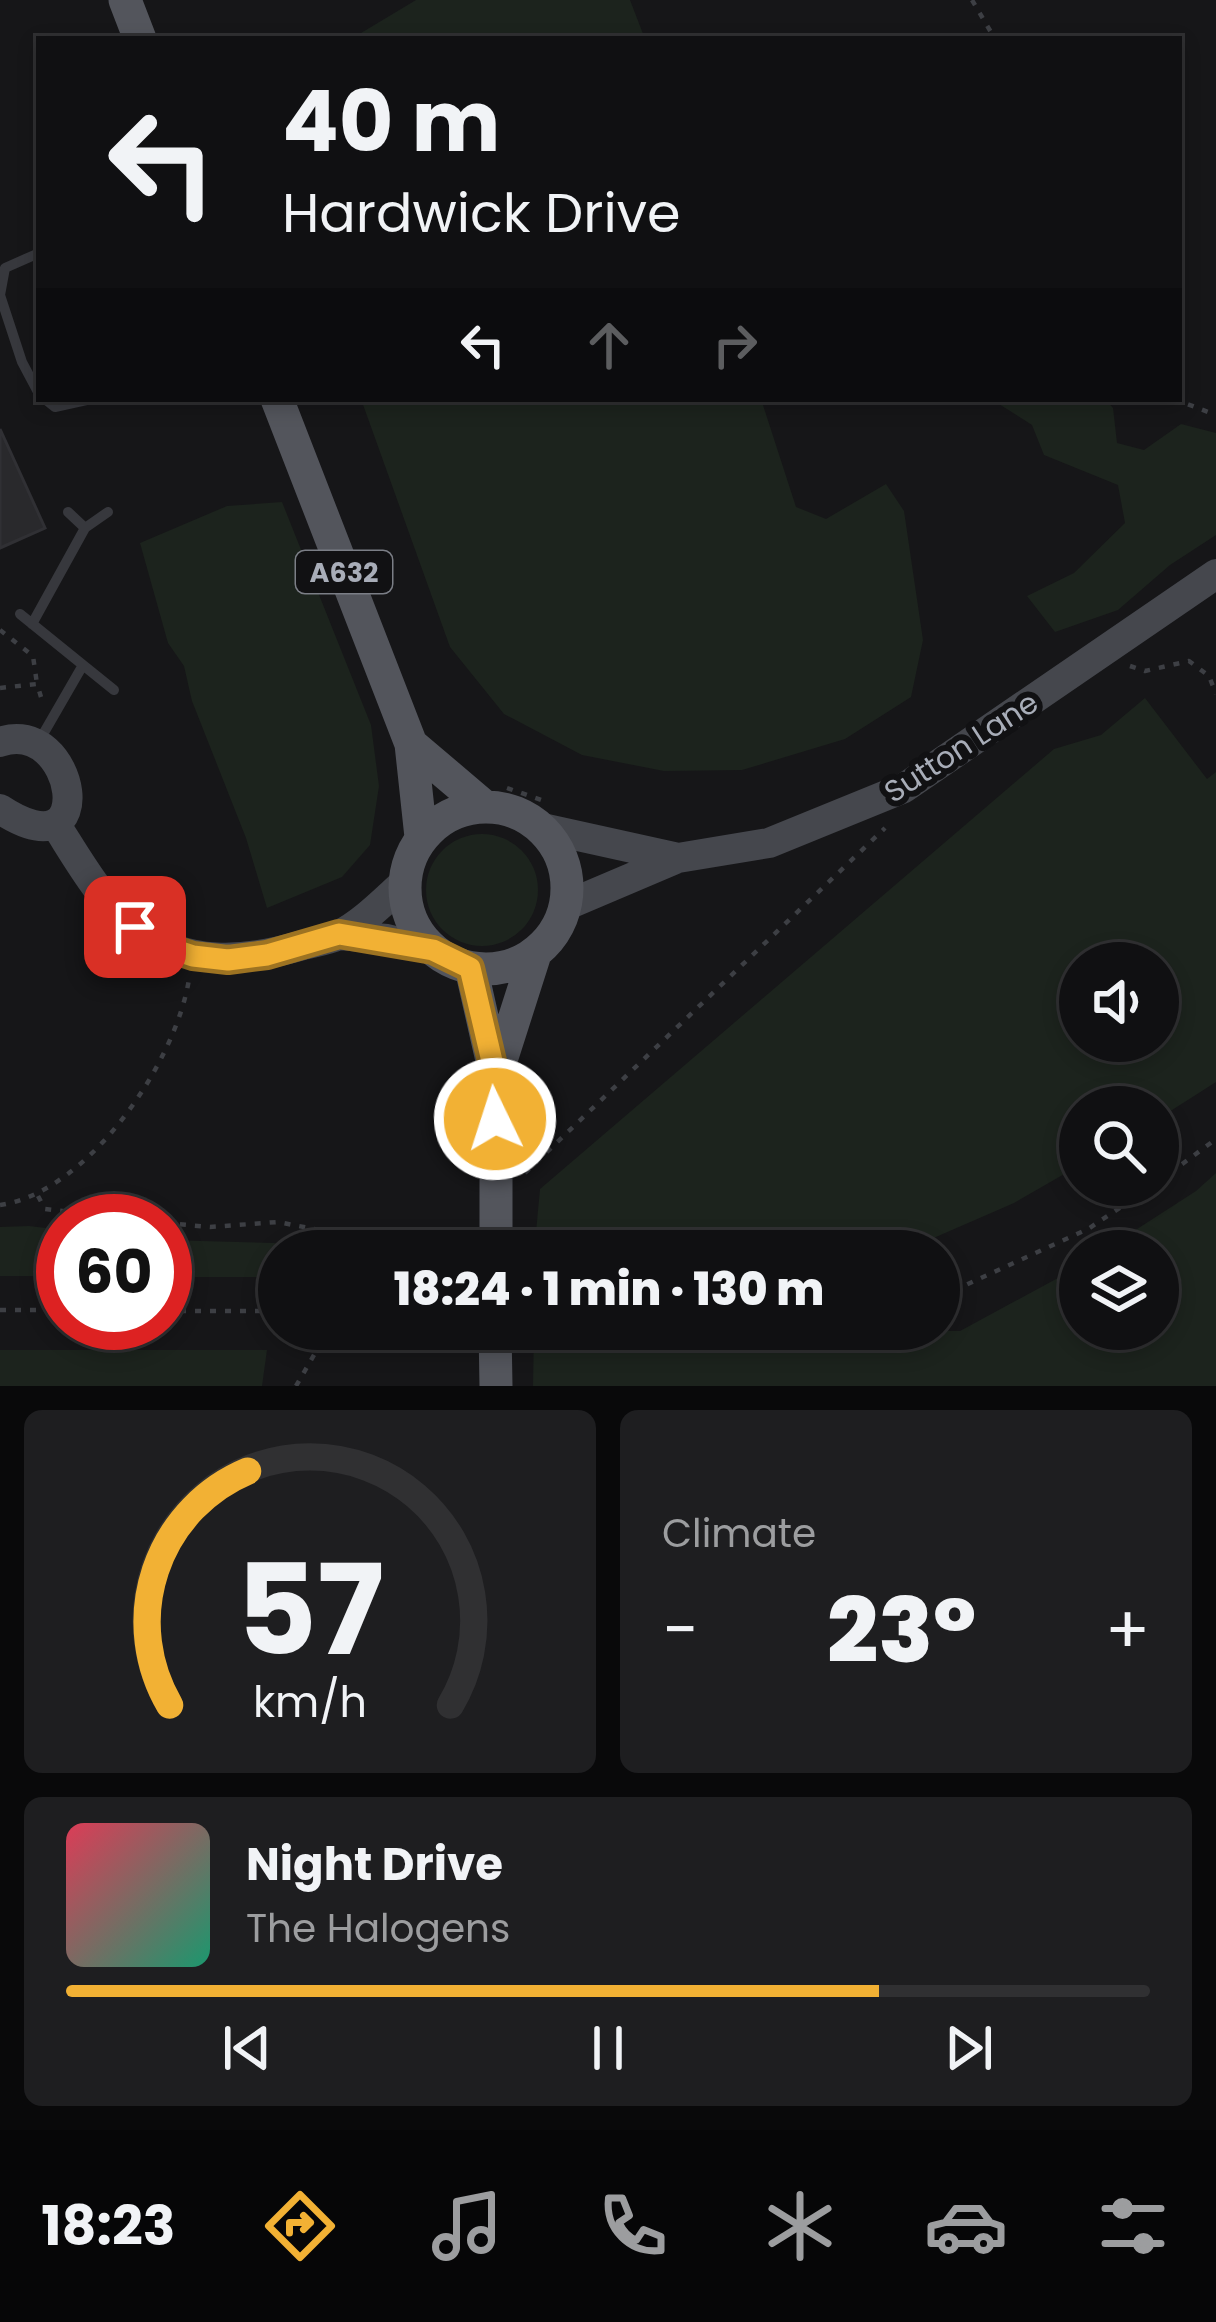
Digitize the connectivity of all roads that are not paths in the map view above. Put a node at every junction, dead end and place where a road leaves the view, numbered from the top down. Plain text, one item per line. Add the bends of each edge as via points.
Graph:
1 (125, 0) edge
2 (139, 36) edge
3 (36, 254) edge
4 (36, 386) edge
5 (49, 402) edge
6 (78, 402) edge
7 (278, 402) edge
8 (68, 512) dead end
9 (108, 512) dead end
10 (85, 529) junction
11 (1216, 574) edge
12 (20, 614) dead end
13 (32, 624) junction
14 (83, 665) junction
15 (114, 690) dead end
16 (0, 742) edge
17 (38, 742) junction
18 (411, 744) junction
19 (484, 806) junction
20 (0, 809) edge
21 (56, 825) junction
22 (542, 828) junction
23 (422, 837) junction
24 (678, 858) junction
25 (404, 883) junction
26 (565, 906) junction
27 (339, 934) junction
28 (433, 950) junction
29 (535, 954) junction
30 (470, 968) junction
31 (496, 1078) junction
32 (496, 1230) edge
33 (495, 1350) edge
34 (496, 1386) edge

1 - 2 main road
3 - 4 lane via 5,268 0,295
5 - 6 lane
7 - 18 main road, A632
8 - 10 lane
9 - 10 lane
10 - 13 lane
11 - 24 street, Sutton Lane via 904,788 769,843
12 - 13 lane
13 - 14 lane
14 - 15 lane
14 - 17 lane
16 - 17 street
17 - 21 street via 68,779 67,812
18 - 19 main road
18 - 23 main road, A632
19 - 22 main road via 525,815
19 - 23 main road via 460,810
20 - 21 street via 41,829
21 - 27 street via 94,884 135,927 169,948 228,960
22 - 24 street, Sutton Lane
22 - 26 main road via 564,864
23 - 25 main road
24 - 26 street, Sutton Lane
25 - 27 street
25 - 28 main road via 410,920
26 - 29 main road
27 - 28 street
28 - 30 main road
29 - 30 main road via 504,968
29 - 31 main road
30 - 31 main road
31 - 32 main road
33 - 34 main road

